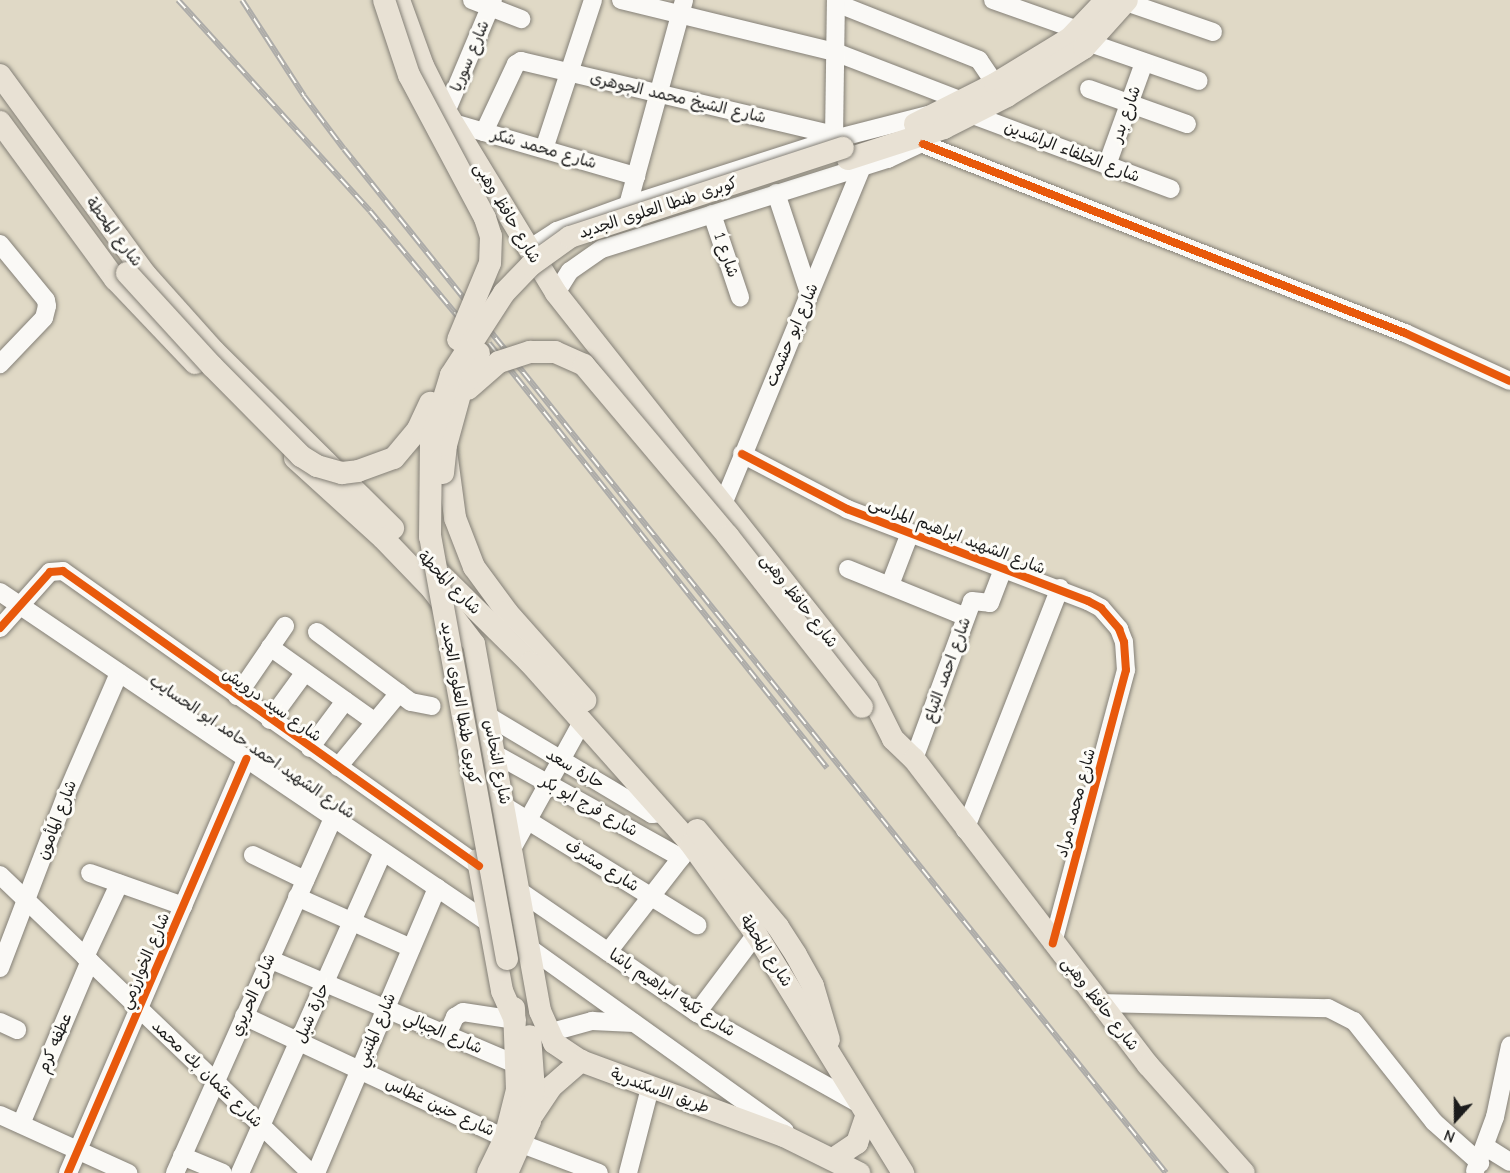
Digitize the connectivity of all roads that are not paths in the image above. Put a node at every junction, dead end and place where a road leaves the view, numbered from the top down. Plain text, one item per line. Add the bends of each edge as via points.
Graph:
1 (384, 0) edge
2 (399, 0) edge
3 (472, 0) edge
4 (593, 0) edge
5 (621, 0) edge
6 (993, 0) edge
7 (1120, 0) edge
8 (836, 2) edge
9 (492, 4) edge
10 (682, 7) edge
11 (521, 19) dead end
12 (1213, 32) dead end
13 (1084, 37) junction
14 (835, 52) junction
15 (1144, 63) junction
16 (570, 72) junction
17 (0, 75) edge
18 (1199, 81) dead end
19 (995, 84) junction
20 (1089, 89) dead end
21 (658, 93) junction
22 (0, 100) edge
23 (1129, 103) junction
24 (967, 108) junction
25 (449, 117) junction
26 (941, 120) junction
27 (0, 122) edge
28 (1187, 124) dead end
29 (484, 132) junction
30 (923, 144) junction
31 (544, 149) junction
32 (844, 150) junction
33 (1107, 165) junction
34 (636, 176) junction
35 (1171, 189) dead end
36 (776, 193) junction
37 (628, 205) junction
38 (712, 214) junction
39 (0, 244) edge
40 (529, 249) junction
41 (556, 293) junction
42 (809, 293) junction
43 (740, 297) dead end
44 (0, 364) edge
45 (1510, 381) edge
46 (457, 409) junction
47 (446, 445) junction
48 (742, 454) junction
49 (723, 504) junction
50 (910, 532) junction
51 (848, 569) dead end
52 (1003, 570) junction
53 (890, 585) junction
54 (1060, 588) junction
55 (432, 589) junction
56 (0, 592) edge
57 (20, 606) junction
58 (966, 617) junction
59 (285, 626) dead end
60 (494, 627) junction
61 (0, 628) edge
62 (317, 632) dead end
63 (474, 644) junction
64 (270, 647) junction
65 (1126, 670) joint
66 (305, 672) junction
67 (118, 673) junction
68 (399, 693) junction
69 (237, 696) junction
70 (345, 700) junction
71 (432, 706) dead end
72 (488, 716) junction
73 (270, 720) junction
74 (583, 720) junction
75 (375, 722) junction
76 (893, 739) junction
77 (310, 748) junction
78 (497, 755) junction
79 (246, 759) junction
80 (914, 759) junction
81 (561, 762) junction
82 (338, 767) junction
83 (549, 784) junction
84 (506, 807) junction
85 (664, 813) junction
86 (333, 818) junction
87 (529, 821) junction
88 (965, 830) junction
89 (513, 847) junction
90 (686, 851) junction
91 (383, 852) junction
92 (253, 855) dead end
93 (479, 866) junction
94 (90, 873) dead end
95 (0, 875) edge
96 (305, 880) junction
97 (119, 884) junction
98 (437, 888) junction
99 (521, 892) junction
100 (652, 896) junction
101 (297, 897) junction
102 (27, 901) junction
103 (183, 906) junction
104 (352, 922) junction
105 (489, 923) junction
106 (697, 925) dead end
107 (756, 934) junction
108 (1053, 943) junction
109 (411, 948) junction
110 (608, 951) junction
111 (519, 956) junction
112 (88, 959) junction
113 (269, 959) junction
114 (0, 968) edge
115 (325, 983) junction
116 (1099, 1002) junction
117 (139, 1008) junction
118 (385, 1008) junction
119 (697, 1013) junction
120 (244, 1016) junction
121 (516, 1020) junction
122 (0, 1022) edge
123 (638, 1024) junction
124 (17, 1030) dead end
125 (548, 1033) junction
126 (447, 1035) junction
127 (299, 1042) junction
128 (1510, 1046) edge
129 (830, 1057) junction
130 (581, 1061) junction
131 (518, 1065) junction
132 (1508, 1066) edge
133 (359, 1068) junction
134 (214, 1081) junction
135 (650, 1088) junction
136 (862, 1110) junction
137 (0, 1115) edge
138 (530, 1120) junction
139 (21, 1124) junction
140 (261, 1125) junction
141 (514, 1141) junction
142 (805, 1145) junction
143 (78, 1150) junction
144 (833, 1159) junction
145 (1480, 1161) edge
146 (1510, 1162) edge
147 (179, 1165) edge
148 (569, 1168) edge
149 (68, 1173) edge
150 (128, 1173) edge
151 (223, 1173) edge
152 (240, 1173) edge
153 (311, 1173) edge
154 (316, 1173) edge
155 (488, 1173) edge
156 (507, 1173) edge
157 (599, 1173) edge
158 (628, 1173) edge
159 (859, 1173) edge
160 (903, 1173) edge
161 (1244, 1173) edge

1 - 22 main road, bridge via 409,75 485,218 492,245 481,286 418,429 408,445 377,467 342,472 309,461 212,366 128,273
2 - 25 main road, شارع حافظ وهبى via 423,66
3 - 9 street
4 - 16 street
5 - 10 street, شارع الخلفاء الراشدين
6 - 13 street
7 - 12 street
7 - 13 main road
8 - 14 street
8 - 19 street via 980,60
9 - 11 street
9 - 25 street, شارع سوريا
10 - 14 street, شارع الخلفاء الراشدين
10 - 21 street
13 - 15 street
13 - 19 main road
13 - 24 main road
14 - 24 street, شارع الخلفاء الراشدين
14 - 32 street
15 - 18 street
15 - 23 street, شارع بدر
16 - 21 street, شارع الشيخ محمد الجوهرى
16 - 29 street, شارع الشيخ محمد الجوهرى via 521,61 516,64
16 - 31 street
17 - 60 main road, شارع المحطة via 146,275 207,343
19 - 24 main road
20 - 23 street
21 - 32 street, شارع الشيخ محمد الجوهرى
21 - 34 street
23 - 28 street
23 - 33 street, شارع بدر
24 - 26 main road, كوبرى طنطا العلوى الجديد
24 - 33 street, شارع الخلفاء الراشدين
25 - 29 street, شارع محمد شكر
25 - 40 main road, شارع حافظ وهبى
26 - 30 street
26 - 32 main road, كوبرى طنطا العلوى الجديد
27 - 55 main road, شارع المحطة via 115,279 194,362
29 - 31 street, شارع محمد شكر
30 - 32 street
30 - 45 street via 1405,333
31 - 34 street, شارع محمد شكر
32 - 36 street
32 - 37 street
32 - 42 street, شارع ابو حشمت
32 - 46 main road, كوبرى طنطا العلوى الجديد, bridge via 606,235 562,256 528,285 500,317 477,355
32 - 111 main road, كوبرى طنطا العلوى الجديد, bridge via 570,237 531,265 504,293 452,375 431,440 430,537
33 - 35 street, شارع الخلفاء الراشدين
34 - 37 street
36 - 38 street
36 - 42 street
37 - 40 street via 557,231
38 - 41 street via 602,249 570,271
38 - 43 street, شارع 1
39 - 44 street via 46,300 46,313 40,323
40 - 41 main road, شارع حافظ وهبى
41 - 49 main road, شارع حافظ وهبى
42 - 48 street, شارع ابو حشمت
46 - 47 main road, كوبرى طنطا العلوى الجديد, bridge
46 - 76 main road, bridge via 474,381 514,356 555,352 584,365 728,536 862,707
47 - 111 main road, كوبرى طنطا العلوى الجديد, bridge via 442,494 446,541
47 - 129 main road, bridge via 455,518 474,567 507,612 777,927 813,986 829,1036
48 - 49 street, شارع ابو حشمت
48 - 50 street, شارع الشهيد ابراهيم المراسى via 847,509
49 - 76 main road, شارع حافظ وهبى via 867,687
50 - 52 street, شارع الشهيد ابراهيم المراسى
50 - 53 street
51 - 53 street
52 - 54 street, شارع الشهيد ابراهيم المراسى
52 - 58 street, شارع احمد التباع via 990,603 974,599
53 - 58 street
54 - 65 street, شارع الشهيد ابراهيم المراسى via 1111,618 1124,642
54 - 88 street
55 - 63 main road, شارع النحاس
55 - 93 main road
56 - 57 street, شارع الشهيد احمد حامد ابو الحسايب
57 - 61 street
57 - 67 street, شارع الشهيد احمد حامد ابو الحسايب
57 - 69 street, شارع سيد درويش via 50,572 66,573
58 - 80 street, شارع احمد التباع
59 - 64 street
60 - 63 main road via 482,633
60 - 74 main road, شارع المحطة
62 - 68 street
63 - 72 main road, شارع النحاس
64 - 66 street
64 - 69 street
65 - 108 street, شارع محمد مراد
66 - 70 street
66 - 73 street
67 - 79 street, شارع الشهيد احمد حامد ابو الحسايب
67 - 102 street, شارع المأمون via 66,795
68 - 71 street via 417,705
68 - 75 street
69 - 73 street, شارع سيد درويش
70 - 75 street
70 - 77 street
72 - 78 main road, شارع النحاس
72 - 81 street, حارة سعد
73 - 77 street, شارع سيد درويش
74 - 81 street
74 - 85 main road, شارع المحطة
75 - 82 street
76 - 80 main road, شارع حافظ وهبى
77 - 82 street, شارع سيد درويش
78 - 83 street, شارع فرج ابو بكر
78 - 84 main road, شارع النحاس
79 - 86 street, شارع الشهيد احمد حامد ابو الحسايب
79 - 103 street, شارع الخوارزمي
80 - 88 main road, شارع حافظ وهبى
81 - 83 street
81 - 85 street, حارة سعد via 652,814
82 - 93 street, شارع سيد درويش
83 - 87 street
83 - 90 street, شارع فرج ابو بكر
84 - 87 street, شارع مشرف
84 - 89 main road, شارع النحاس
85 - 90 main road, شارع المحطة
86 - 91 street, شارع الشهيد احمد حامد ابو الحسايب
86 - 96 street, شارع الحريري
87 - 89 street
87 - 100 street, شارع مشرف
88 - 108 main road, شارع حافظ وهبى
89 - 99 main road, شارع النحاس
90 - 100 street
90 - 107 main road, شارع المحطة
91 - 98 street, شارع الشهيد احمد حامد ابو الحسايب
91 - 104 street, حارة شبل
92 - 96 street
93 - 105 main road
94 - 97 street
95 - 102 street, شارع عثمان بك محمد
96 - 101 street, شارع الحريري
97 - 103 street
97 - 112 street, عطفه كرم
98 - 105 street, شارع الشهيد احمد حامد ابو الحسايب
98 - 109 street, شارع المتنبي
99 - 110 street, شارع تكيه ابراهيم باشا
99 - 111 main road, شارع النحاس
100 - 106 street, شارع مشرف
100 - 110 street
101 - 104 street
101 - 113 street, شارع الحريري
102 - 112 street, شارع عثمان بك محمد
102 - 114 street, شارع المأمون
103 - 117 street, شارع الخوارزمي
104 - 109 street
104 - 115 street, حارة شبل
105 - 121 main road via 502,991
107 - 119 street
107 - 129 main road, شارع المحطة
108 - 116 main road, شارع حافظ وهبى
109 - 118 street, شارع المتنبي
110 - 119 street, شارع تكيه ابراهيم باشا
111 - 121 main road
111 - 123 street
111 - 125 main road
111 - 138 main road via 534,1067
112 - 117 street, شارع عثمان بك محمد
112 - 139 street, عطفه كرم
113 - 115 street, شارع الجبالي
113 - 120 street, شارع الحريري
115 - 118 street, شارع الجبالي
115 - 127 street, حارة شبل
116 - 145 street via 1328,1008 1354,1021 1434,1122
116 - 161 main road, شارع حافظ وهبى via 1148,1065
117 - 134 street, شارع عثمان بك محمد
117 - 143 street, شارع الخوارزمي
118 - 126 street, شارع الجبالي
118 - 133 street, شارع المتنبي
119 - 136 street, شارع تكيه ابراهيم باشا
120 - 127 street, شارع حنين غطاس
120 - 134 street, شارع الحريري
121 - 126 street via 463,1012 455,1017
121 - 131 main road
122 - 124 street
123 - 125 street via 592,1021
123 - 142 street
125 - 130 main road, طريق الاسكندرية
126 - 131 street, شارع الجبالي
127 - 133 street, شارع حنين غطاس
127 - 140 street, حارة شبل
128 - 132 street
129 - 136 main road, شارع المحطة
130 - 135 main road, طريق الاسكندرية
130 - 138 main road via 551,1087
131 - 141 main road
132 - 145 street
133 - 141 street, شارع حنين غطاس
133 - 154 street, شارع المتنبي
134 - 140 street, شارع عثمان بك محمد
134 - 147 street, شارع الحريري
135 - 142 main road, طريق الاسكندرية
135 - 158 street
136 - 144 main road via 857,1143
136 - 160 main road
137 - 139 street
138 - 141 main road
139 - 143 street
140 - 152 street, حارة شبل
140 - 153 street, شارع عثمان بك محمد
141 - 148 street, شارع حنين غطاس
141 - 155 main road
141 - 156 main road
142 - 144 main road, طريق الاسكندرية
143 - 149 street, شارع الخوارزمي
143 - 150 street
144 - 159 main road, طريق الاسكندرية
145 - 146 street
147 - 151 street
148 - 157 street, شارع حنين غطاس

